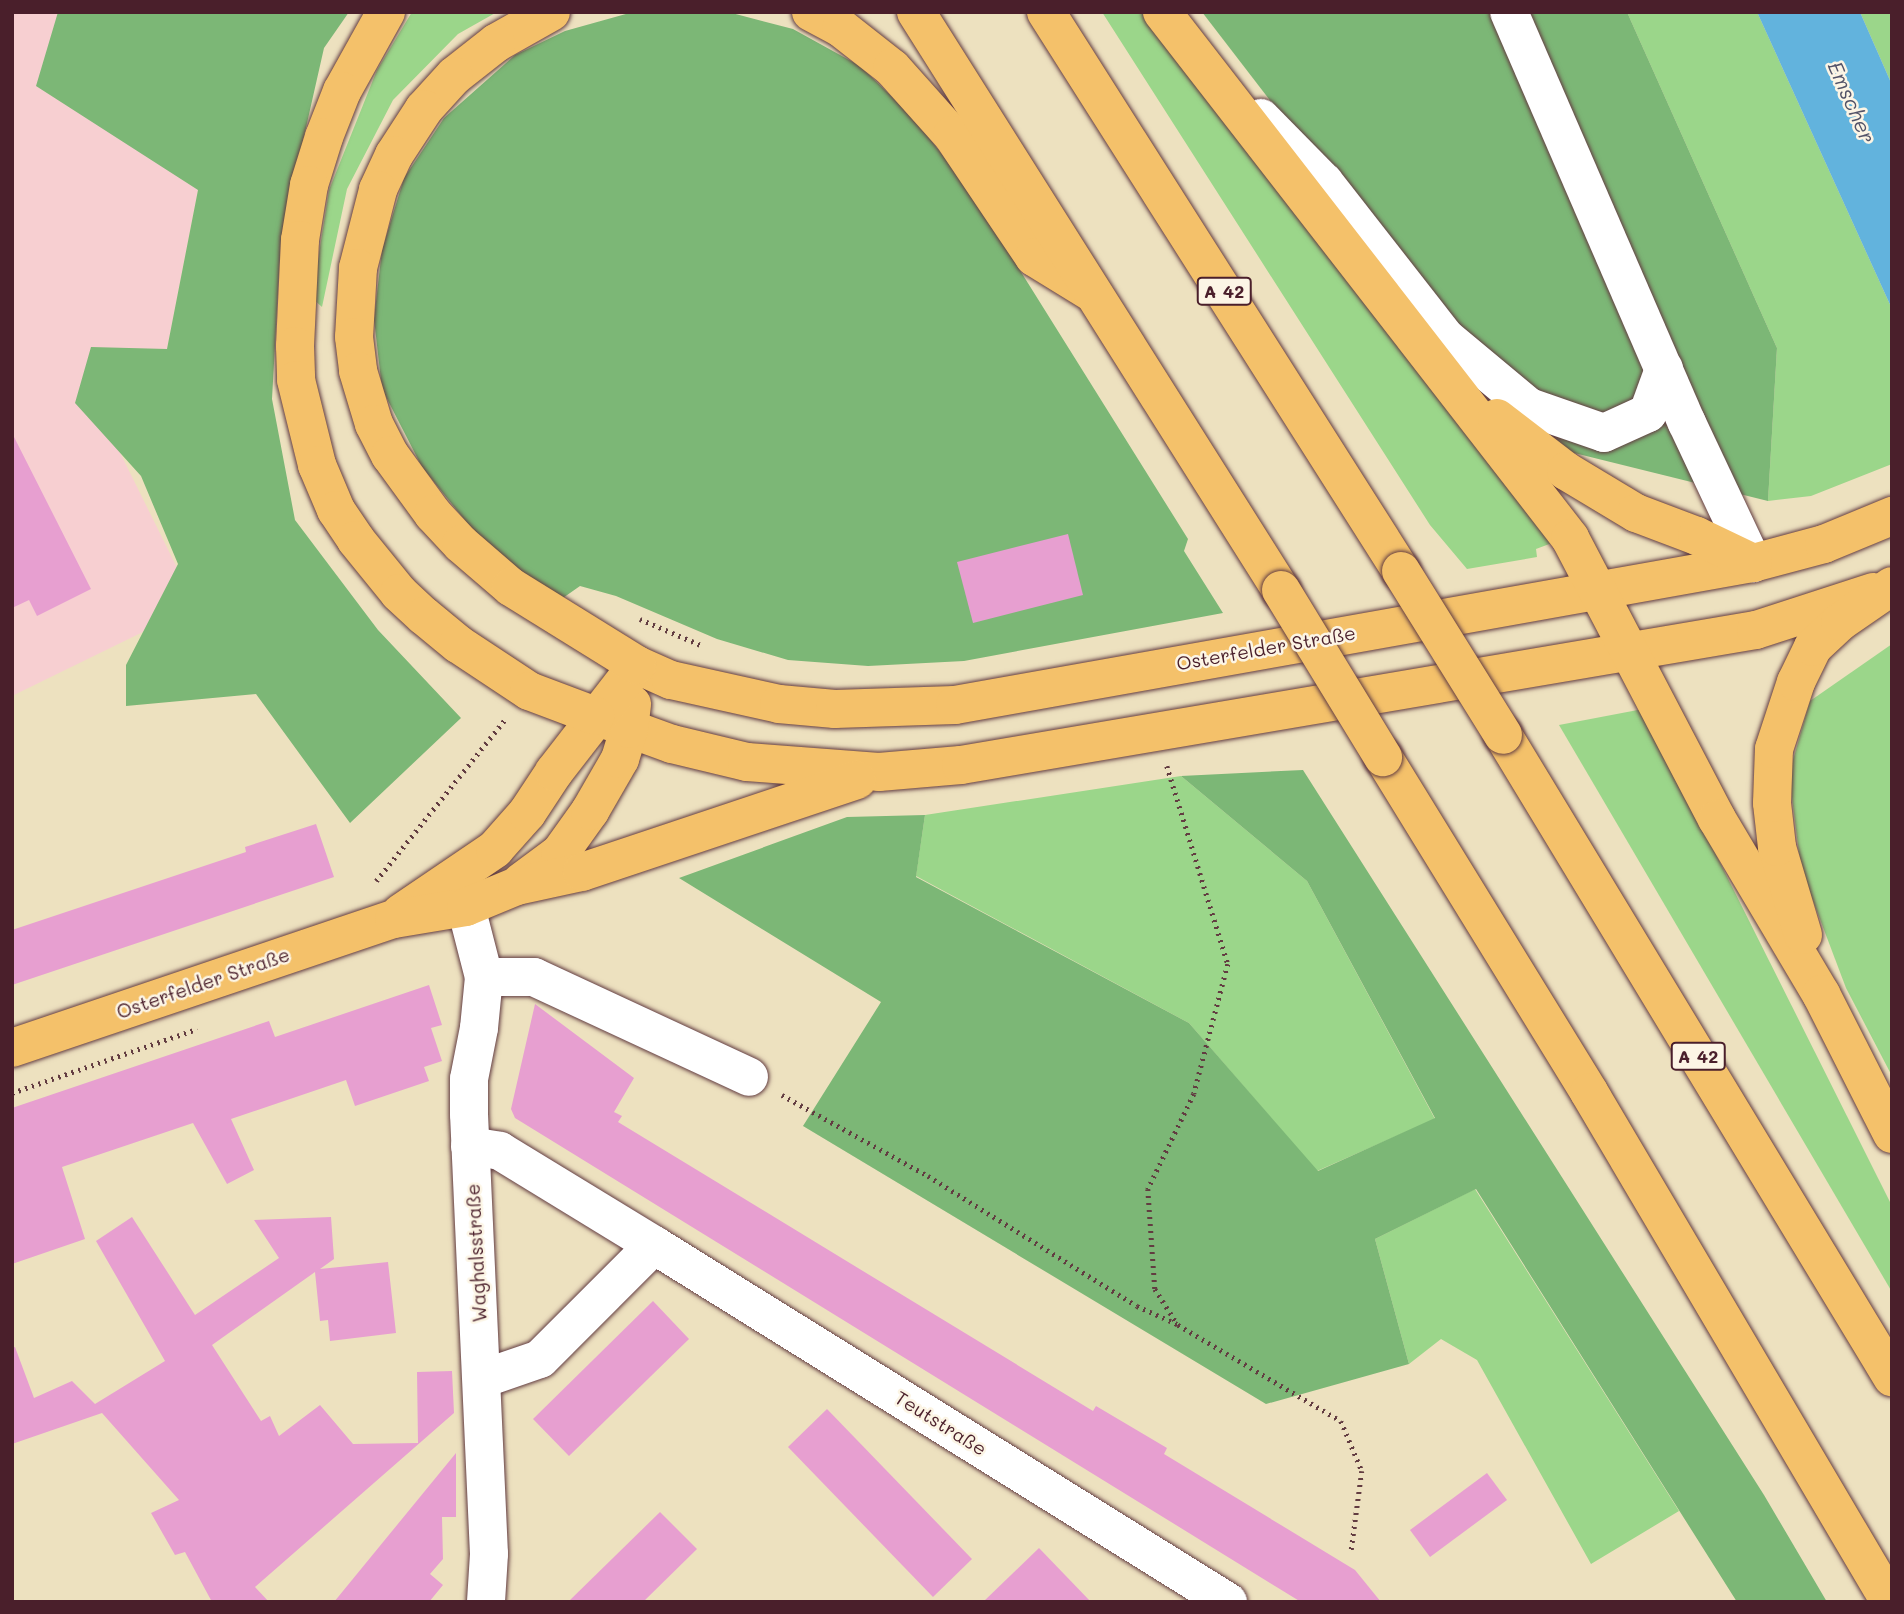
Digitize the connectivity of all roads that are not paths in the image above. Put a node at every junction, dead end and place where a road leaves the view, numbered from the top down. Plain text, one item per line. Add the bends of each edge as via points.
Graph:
1 (386, 12) edge
2 (551, 12) edge
3 (811, 12) edge
4 (916, 12) edge
5 (1046, 12) edge
6 (1510, 12) edge
7 (1172, 25) edge
8 (1097, 296) junction
9 (1664, 369) junction
10 (1448, 378) junction
11 (1892, 516) edge
12 (1753, 563) junction
13 (1892, 586) edge
14 (1598, 589) junction
15 (1631, 653) junction
16 (637, 665) junction
17 (612, 722) junction
18 (879, 772) junction
19 (517, 886) junction
20 (466, 907) junction
21 (394, 919) junction
22 (484, 977) junction
23 (1821, 994) junction
24 (12, 1048) edge
25 (749, 1077) road end
26 (1892, 1134) edge
27 (470, 1146) junction
28 (654, 1245) junction
29 (1892, 1377) edge
30 (482, 1379) junction
31 (486, 1602) edge
32 (1228, 1602) edge
33 (1890, 1602) edge

1 - 17 main road via 342,92 324,137 309,185 300,240 296,380 317,465 336,510 356,540 424,616 529,691
2 - 16 main road via 466,66 424,110 394,155 370,215 358,268 354,337 358,371 374,424 390,454 461,544 511,587
3 - 8 main road via 868,46 892,68 952,135 1034,257
4 - 8 main road
5 - 29 main road, A 42, bridge via 1503,735
6 - 9 street
7 - 9 street via 1324,182 1445,337 1529,407 1604,433 1648,414
7 - 10 main road
8 - 33 main road, bridge via 1589,1092
9 - 12 street
10 - 12 main road via 1566,471 1636,513
10 - 14 main road via 1570,538
11 - 12 main road, Osterfelder Straße via 1824,544
12 - 14 main road, Osterfelder Straße
13 - 15 main road, Osterfelder Straße via 1756,630
13 - 23 main road via 1813,647 1774,749 1772,803 1777,847
14 - 15 main road
14 - 16 main road, Osterfelder Straße via 931,707 835,709 779,704 671,680
15 - 18 main road, Osterfelder Straße via 1057,750
15 - 23 main road via 1717,819
16 - 17 main road, Osterfelder Straße
17 - 18 main road, Osterfelder Straße via 672,744 747,762
17 - 19 main road, Osterfelder Straße via 620,759 590,811 560,853
17 - 21 main road, Osterfelder Straße via 495,849
18 - 19 main road, Osterfelder Straße via 582,872
19 - 20 main road, Osterfelder Straße
20 - 21 main road, Osterfelder Straße
20 - 22 street, Waghalsstraße
21 - 24 main road, Osterfelder Straße
22 - 25 street via 534,977
22 - 27 street, Waghalsstraße via 469,1079
23 - 26 main road
27 - 28 street, Teutstraße via 500,1151
27 - 30 street, Waghalsstraße
28 - 30 street via 540,1359
28 - 32 street, Teutstraße
30 - 31 street, Waghalsstraße via 489,1554

